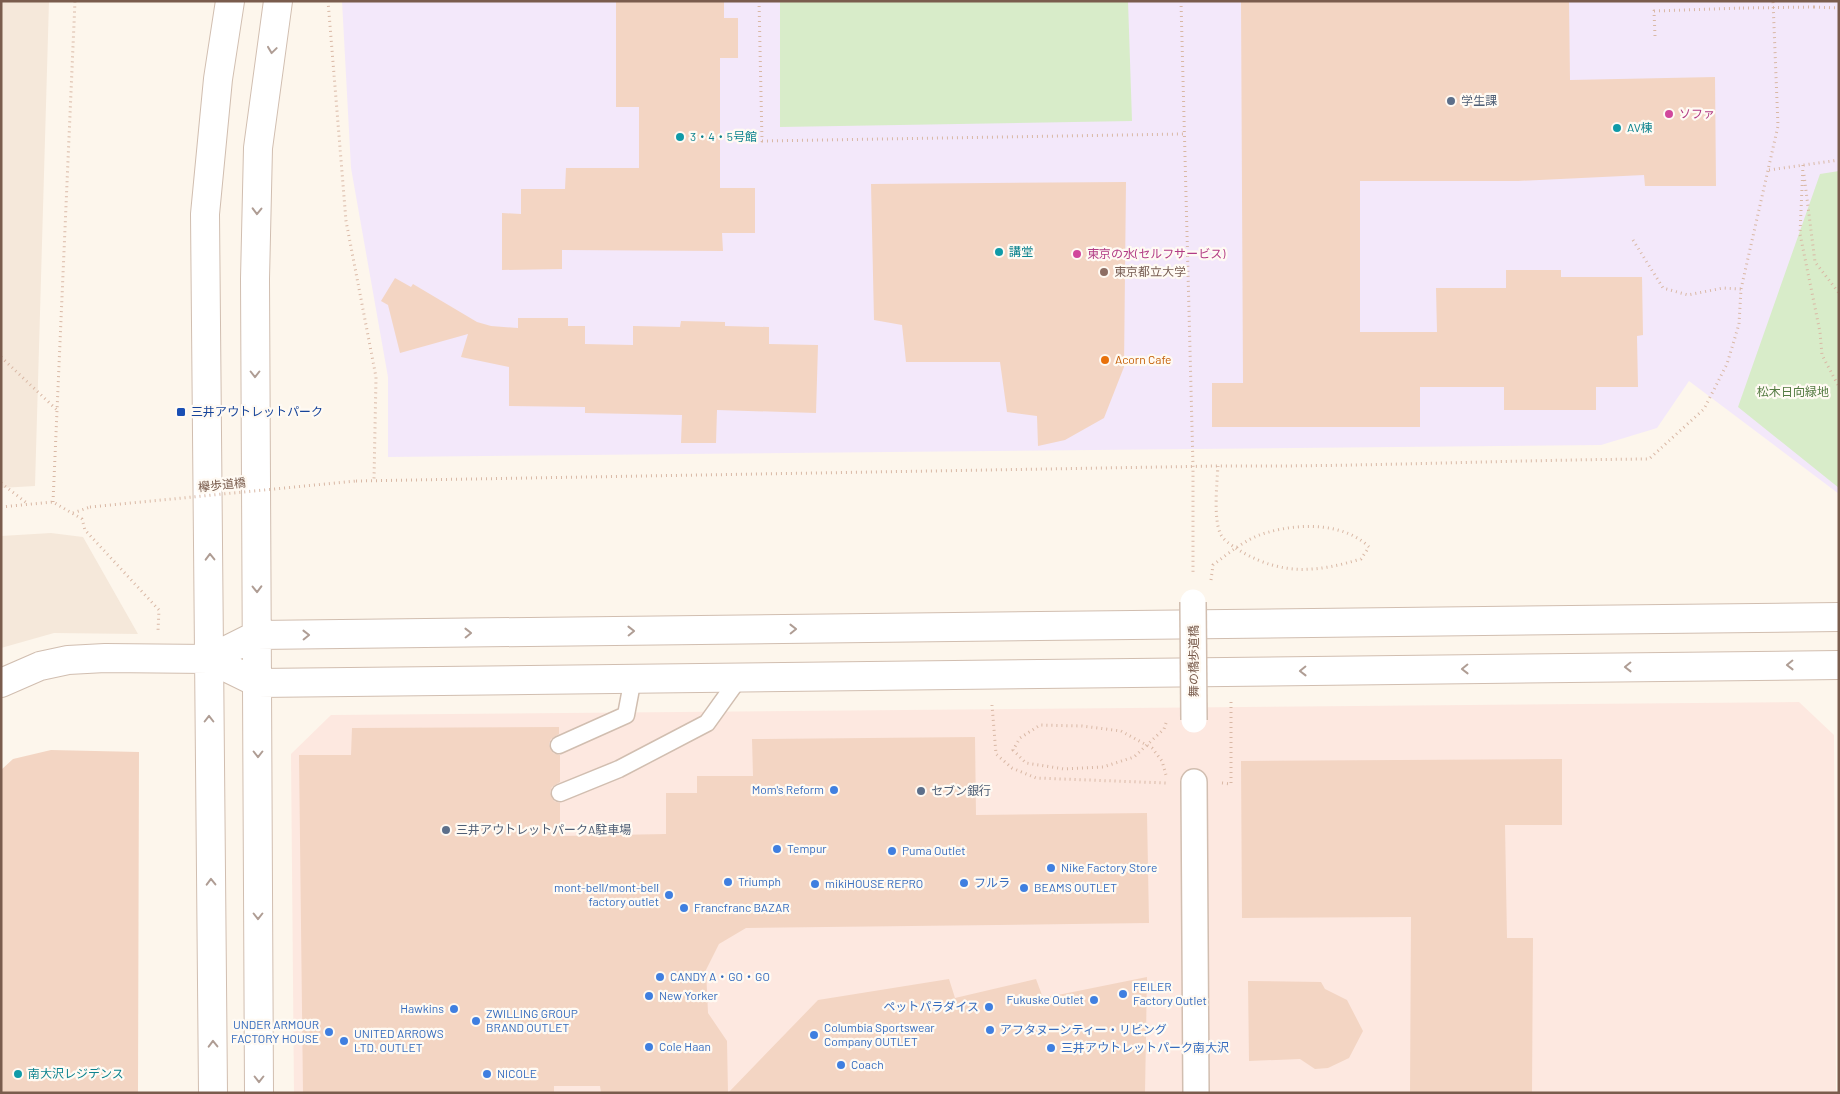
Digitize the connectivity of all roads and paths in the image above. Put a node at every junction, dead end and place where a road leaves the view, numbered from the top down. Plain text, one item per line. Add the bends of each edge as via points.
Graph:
1 (75, 1) edge
2 (230, 1) edge
3 (278, 1) edge
4 (328, 1) edge
5 (759, 1) edge
6 (1181, 1) edge
7 (1773, 1) edge
8 (1839, 8) edge
9 (1654, 36) dead end
10 (1184, 134) junction
11 (1839, 160) edge
12 (1803, 165) junction
13 (1769, 170) junction
14 (1633, 240) dead end
15 (1741, 289) junction
16 (1839, 293) edge
17 (1, 357) edge
18 (1839, 387) edge
19 (57, 410) junction
20 (1193, 466) junction
21 (1218, 466) junction
22 (374, 480) junction
23 (1, 483) edge
24 (53, 502) junction
25 (29, 504) junction
26 (1, 507) edge
27 (72, 513) junction
28 (1193, 602) junction
29 (1839, 617) edge
30 (257, 635) junction
31 (158, 640) dead end
32 (209, 659) junction
33 (1839, 665) edge
34 (740, 677) junction
35 (632, 678) junction
36 (258, 682) junction
37 (1, 684) edge
38 (1231, 696) dead end
39 (992, 697) dead end
40 (1194, 713) joint
41 (559, 745) dead end
42 (1194, 782) joint
43 (560, 793) dead end
44 (213, 1093) edge
45 (259, 1093) edge
46 (1196, 1093) edge

1 - 19 path
32 -> 2 street via 205,214 218,80
3 -> 30 street via 258,148 255,279
4 - 22 path via 346,222 376,377
5 - 10 path via 762,142
6 - 10 path
7 - 13 path, 欅歩道橋 via 1778,126
8 - 9 path, bridge via 1654,11
10 - 20 path
11 - 12 path
12 - 13 path
12 - 16 path via 1815,262
12 - 18 path via 1800,234 1822,355
13 - 15 path, 欅歩道橋
14 - 15 path via 1663,288 1688,295 1723,288
15 - 21 path, 欅歩道橋 via 1739,324 1727,364 1704,409 1649,459 1338,467
17 - 19 path
19 - 24 path
20 - 21 path, 欅歩道橋
20 - 22 path, 欅歩道橋
20 - 28 path
21 - 28 path via 1216,503 1221,535 1235,548 1241,551 1254,558 1293,570 1326,569 1361,559 1369,547 1360,538 1339,530 1307,526 1269,532 1237,547 1231,551 1212,565 1210,601
22 - 27 path, 欅歩道橋, bridge via 90,507
23 - 25 path
24 - 25 path
24 - 27 path
25 - 26 path
27 - 31 path via 82,519 85,530 159,610
28 - 40 street, 舞の橋歩道橋, bridge
30 -> 29 street
30 - 32 street
30 - 36 street
32 - 36 street
32 - 37 street via 68,660 40,666
44 -> 32 street
33 -> 34 street
34 - 35 street
34 - 43 lane via 707,723 619,769
35 - 36 street
35 - 41 lane via 626,715
36 -> 45 street
38 - 42 path via 1231,784
39 - 40 path via 996,754 1012,768 1036,778 1168,783 1162,761 1152,748 1145,744 1122,731 1082,726 1040,726 1020,738 1013,750 1026,763 1064,769 1103,767 1134,757 1146,746 1152,740 1164,729 1171,705
42 - 46 street

